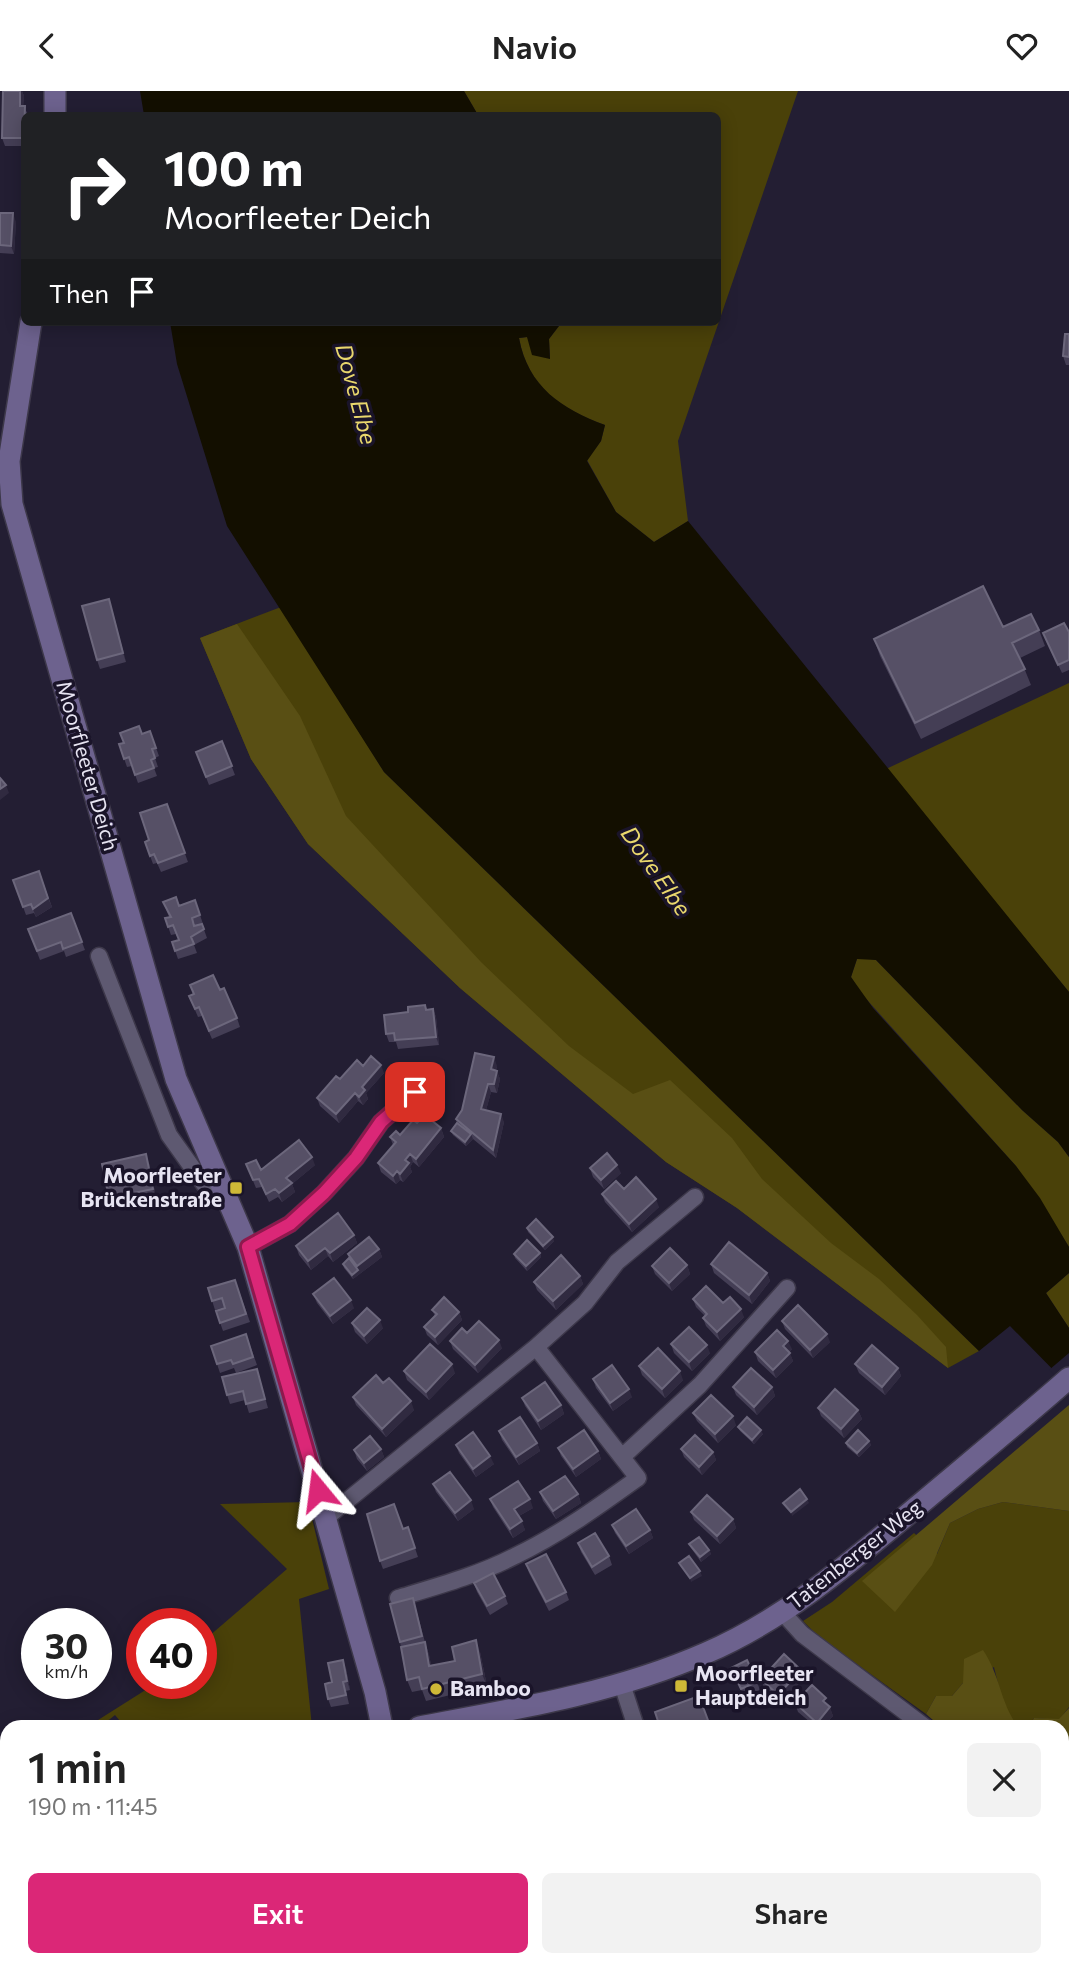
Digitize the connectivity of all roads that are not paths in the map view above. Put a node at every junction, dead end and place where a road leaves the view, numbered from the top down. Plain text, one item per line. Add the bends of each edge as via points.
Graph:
1 (55, 91) edge
2 (55, 112) edge
3 (30, 326) edge
4 (99, 956) dead end
5 (415, 1092) dead end
6 (695, 1197) dead end
7 (227, 1200) junction
8 (248, 1247) junction
9 (788, 1288) dead end
10 (536, 1347) junction
11 (1065, 1382) edge
12 (622, 1457) junction
13 (327, 1517) junction
14 (398, 1598) dead end
15 (783, 1613) junction
16 (622, 1684) junction
17 (381, 1720) edge
18 (452, 1720) edge
19 (634, 1720) edge
20 (916, 1720) edge

1 - 2 street
3 - 7 street, Moorfleeter Deich via 9,461 12,504 176,1079
4 - 7 street, Moorfleeter Deich via 169,1135 209,1191
5 - 8 street via 381,1122 356,1158 316,1201 290,1224
6 - 10 street via 617,1262 584,1303
7 - 8 street, Moorfleeter Deich
8 - 13 street, Moorfleeter Deich
9 - 12 street via 700,1385
10 - 12 street
10 - 13 street
11 - 15 street, Tatenberger Weg via 847,1566
12 - 14 street via 638,1478 582,1518 515,1556 459,1580
13 - 17 street, Moorfleeter Deich
15 - 16 street, Tatenberger Weg via 708,1653
15 - 20 street via 802,1634
16 - 18 street, Tatenberger Weg
16 - 19 street

